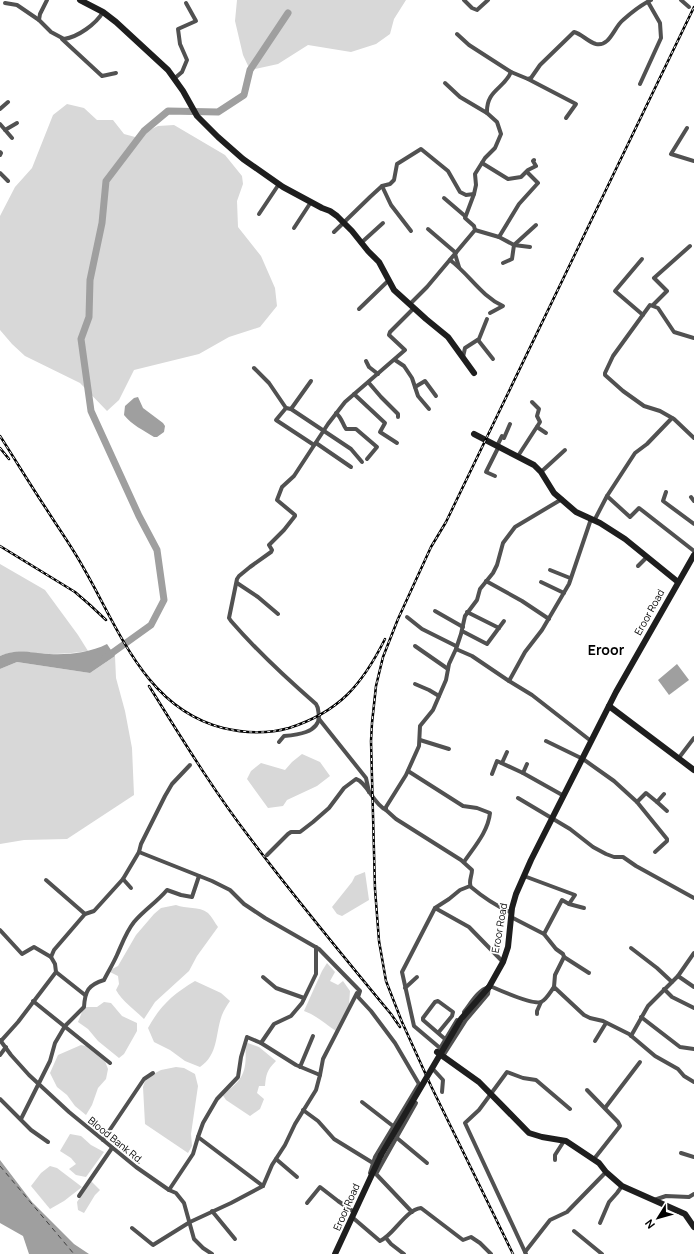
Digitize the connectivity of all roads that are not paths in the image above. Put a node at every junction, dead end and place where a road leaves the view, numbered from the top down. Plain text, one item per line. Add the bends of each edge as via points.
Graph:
1 (47, 0) edge
2 (80, 0) edge
3 (464, 0) edge
4 (488, 0) edge
5 (681, 0) edge
6 (650, 1) edge
7 (5, 3) dead end
8 (186, 3) dead end
9 (689, 7) dead end
10 (103, 12) junction
11 (39, 20) junction
12 (457, 34) dead end
13 (62, 38) junction
14 (511, 72) junction
15 (116, 73) dead end
16 (175, 78) junction
17 (528, 79) junction
18 (445, 83) dead end
19 (640, 84) dead end
20 (8, 102) dead end
21 (0, 109) edge
22 (487, 113) junction
23 (566, 118) dead end
24 (17, 123) dead end
25 (0, 124) edge
26 (687, 128) dead end
27 (5, 130) junction
28 (12, 138) dead end
29 (534, 160) dead end
30 (694, 162) edge
31 (482, 163) junction
32 (527, 172) junction
33 (0, 173) edge
34 (8, 181) dead end
35 (279, 184) junction
36 (382, 186) junction
37 (474, 194) junction
38 (444, 198) dead end
39 (311, 202) junction
40 (259, 214) dead end
41 (465, 216) junction
42 (344, 223) junction
43 (383, 223) dead end
44 (536, 225) dead end
45 (294, 228) dead end
46 (428, 229) dead end
47 (475, 230) junction
48 (412, 231) dead end
49 (334, 232) dead end
50 (499, 237) junction
51 (361, 243) junction
52 (514, 245) junction
53 (690, 246) dead end
54 (530, 247) dead end
55 (455, 253) junction
56 (450, 260) junction
57 (642, 260) dead end
58 (503, 263) dead end
59 (459, 267) junction
60 (389, 280) junction
61 (653, 305) junction
62 (412, 306) junction
63 (358, 309) dead end
64 (490, 313) dead end
65 (643, 315) junction
66 (487, 319) dead end
67 (694, 338) edge
68 (478, 340) junction
69 (463, 358) junction
70 (493, 358) dead end
71 (395, 360) junction
72 (366, 361) dead end
73 (254, 368) dead end
74 (474, 373) dead end
75 (378, 374) junction
76 (311, 381) dead end
77 (369, 383) junction
78 (415, 387) junction
79 (354, 394) junction
80 (436, 396) dead end
81 (532, 402) dead end
82 (288, 408) junction
83 (429, 409) dead end
84 (336, 413) junction
85 (398, 417) dead end
86 (672, 418) junction
87 (510, 424) dead end
88 (537, 427) junction
89 (324, 431) junction
90 (546, 433) dead end
91 (474, 434) dead end
92 (694, 438) edge
93 (397, 443) dead end
94 (315, 444) junction
95 (498, 446) junction
96 (565, 450) dead end
97 (518, 456) junction
98 (367, 460) dead end
99 (362, 462) dead end
100 (351, 466) dead end
101 (541, 472) junction
102 (495, 476) dead end
103 (666, 492) dead end
104 (607, 496) junction
105 (562, 498) junction
106 (592, 520) junction
107 (694, 524) edge
108 (694, 551) edge
109 (694, 555) edge
110 (646, 558) junction
111 (692, 563) edge
112 (638, 566) dead end
113 (550, 570) dead end
114 (570, 578) junction
115 (486, 581) junction
116 (541, 582) dead end
117 (678, 582) junction
118 (237, 583) junction
119 (564, 593) junction
120 (435, 611) dead end
121 (467, 612) junction
122 (278, 614) dead end
123 (407, 617) dead end
124 (549, 619) junction
125 (504, 622) dead end
126 (499, 628) junction
127 (462, 629) junction
128 (415, 646) dead end
129 (456, 648) junction
130 (448, 669) junction
131 (509, 681) junction
132 (415, 684) dead end
133 (439, 696) junction
134 (609, 706) junction
135 (319, 719) junction
136 (694, 738) edge
137 (420, 740) junction
138 (546, 741) dead end
139 (592, 741) junction
140 (279, 742) dead end
141 (449, 749) dead end
142 (507, 752) dead end
143 (583, 759) junction
144 (678, 759) junction
145 (502, 763) junction
146 (527, 764) dead end
147 (190, 765) dead end
148 (694, 770) edge
149 (408, 771) junction
150 (523, 773) junction
151 (492, 774) dead end
152 (369, 793) junction
153 (664, 794) dead end
154 (565, 796) junction
155 (518, 798) dead end
156 (637, 802) junction
157 (657, 802) junction
158 (386, 810) junction
159 (667, 811) dead end
160 (552, 820) junction
161 (139, 852) junction
162 (656, 852) dead end
163 (267, 855) dead end
164 (464, 862) junction
165 (199, 876) junction
166 (524, 876) junction
167 (124, 879) junction
168 (46, 880) dead end
169 (470, 886) junction
170 (131, 888) dead end
171 (694, 898) edge
172 (569, 904) junction
173 (435, 908) junction
174 (584, 908) dead end
175 (85, 914) junction
176 (511, 915) junction
177 (0, 930) edge
178 (544, 934) junction
179 (316, 947) junction
180 (631, 948) dead end
181 (694, 953) edge
182 (51, 957) junction
183 (564, 957) junction
184 (503, 962) junction
185 (56, 972) junction
186 (589, 973) dead end
187 (678, 976) junction
188 (263, 977) dead end
189 (417, 977) dead end
190 (672, 982) junction
191 (490, 986) junction
192 (554, 987) junction
193 (694, 987) edge
194 (405, 988) junction
195 (664, 989) junction
196 (358, 990) junction
197 (84, 995) junction
198 (304, 998) junction
199 (33, 1001) junction
200 (541, 1002) junction
201 (694, 1008) edge
202 (537, 1014) dead end
203 (641, 1017) junction
204 (606, 1023) junction
205 (66, 1026) junction
206 (438, 1033) junction
207 (313, 1036) dead end
208 (631, 1036) junction
209 (1, 1040) edge
210 (445, 1040) junction
211 (595, 1040) dead end
212 (262, 1043) junction
213 (6, 1047) junction
214 (694, 1049) edge
215 (438, 1050) junction
216 (0, 1055) edge
217 (443, 1056) junction
218 (640, 1062) dead end
219 (110, 1063) dead end
220 (300, 1067) junction
221 (432, 1068) junction
222 (153, 1073) dead end
223 (320, 1075) junction
224 (694, 1082) edge
225 (38, 1084) junction
226 (587, 1090) dead end
227 (442, 1092) dead end
228 (491, 1095) junction
229 (0, 1099) edge
230 (410, 1099) junction
231 (362, 1102) dead end
232 (605, 1108) junction
233 (570, 1109) dead end
234 (304, 1110) junction
235 (21, 1119) junction
236 (393, 1126) junction
237 (198, 1137) junction
238 (396, 1138) junction
239 (103, 1140) junction
240 (564, 1141) junction
241 (48, 1142) dead end
242 (112, 1148) junction
243 (681, 1153) dead end
244 (694, 1158) edge
245 (276, 1159) junction
246 (594, 1159) junction
247 (555, 1160) dead end
248 (373, 1162) junction
249 (427, 1163) dead end
250 (606, 1172) junction
251 (297, 1177) dead end
252 (368, 1182) junction
253 (263, 1186) junction
254 (622, 1186) junction
255 (169, 1190) junction
256 (694, 1194) edge
257 (79, 1196) dead end
258 (654, 1200) junction
259 (307, 1203) dead end
260 (212, 1211) junction
261 (412, 1212) junction
262 (353, 1215) junction
263 (190, 1222) junction
264 (600, 1223) dead end
265 (694, 1227) edge
266 (132, 1228) dead end
267 (574, 1231) dead end
268 (386, 1238) junction
269 (236, 1239) dead end
270 (489, 1253) edge
271 (525, 1253) edge
272 (212, 1254) edge
273 (335, 1254) edge
274 (404, 1254) edge
275 (602, 1254) edge

1 - 11 street
2 - 10 main road
3 - 4 street via 477,10
5 - 9 street
6 - 17 street via 623,19 603,44 591,42 574,32
6 - 19 street via 660,23 662,38
7 - 11 street via 17,5
8 - 16 street via 196,21 178,29 180,44 187,60 182,72
10 - 13 street via 88,28 73,37
10 - 16 main road
11 - 13 street via 51,32
12 - 14 street via 469,45
13 - 15 street via 102,76
14 - 17 street
14 - 22 street via 508,80 493,92
16 - 35 main road via 197,116 243,159
17 - 23 street via 576,104
18 - 22 street via 460,97
20 - 21 street
22 - 31 street via 497,122 501,134 495,148
24 - 27 street
25 - 27 street
26 - 30 street via 671,154
27 - 28 street
29 - 32 street via 536,166
31 - 32 street via 508,179 521,177
31 - 37 street via 475,174
32 - 50 street via 538,183 519,204
33 - 34 street
35 - 39 main road
35 - 40 street
36 - 37 street via 394,180 397,164 421,149 448,171 460,192 466,195
36 - 42 street
36 - 48 street via 391,205
37 - 41 street
38 - 41 street
39 - 42 main road via 330,211
39 - 45 street
41 - 47 street
42 - 49 street
42 - 51 main road
43 - 51 street
44 - 52 street
46 - 55 street
47 - 50 street
47 - 55 street
50 - 52 street
51 - 60 main road via 379,262
52 - 54 street
52 - 58 street via 512,259
53 - 61 street via 654,278 667,291
55 - 56 street
55 - 59 street
56 - 59 street
56 - 62 street
57 - 65 street via 615,291
59 - 64 street via 486,295 503,306
60 - 62 main road via 394,290
60 - 63 street
61 - 65 street via 650,305
61 - 67 street via 658,308 674,332
62 - 69 main road via 448,337
62 - 71 street via 389,335 405,350
65 - 86 street via 609,362 605,375 644,406
66 - 68 street
68 - 69 street via 465,348
68 - 70 street
69 - 74 main road
71 - 75 street
71 - 78 street via 404,366
72 - 75 street
73 - 82 street
75 - 77 street
76 - 82 street
77 - 79 street
77 - 85 street
78 - 80 street via 425,381
78 - 83 street via 418,396
79 - 84 street
79 - 93 street via 385,423 380,432
81 - 88 street via 539,409 536,416 540,422
82 - 89 street
82 - 94 street via 276,420
84 - 89 street
84 - 98 street via 342,418 342,424 346,429 356,429 377,447
86 - 92 street
86 - 104 street via 635,453
87 - 95 street
88 - 90 street
88 - 97 street
89 - 94 street
89 - 99 street via 351,448
91 - 95 main road
94 - 100 street
94 - 118 street via 294,476 282,487 276,500 295,516 269,544 271,552 242,573
95 - 97 main road
95 - 102 street via 486,472
96 - 101 street
97 - 101 main road
101 - 105 main road via 554,493
103 - 107 street via 663,501
104 - 106 street
104 - 108 street via 630,516 639,508
105 - 106 main road via 576,512
105 - 115 street via 515,527 503,543 492,573
106 - 110 main road via 625,539
106 - 114 street
109 - 111 main road, Eroor Road
110 - 112 street
110 - 117 main road
111 - 117 main road, Eroor Road
113 - 114 street
114 - 119 street
115 - 121 street via 480,589 478,600
115 - 124 street
116 - 119 street
117 - 134 main road, Eroor Road
118 - 122 street
118 - 135 street via 231,621 316,704
119 - 124 street
120 - 127 street
121 - 126 street
121 - 127 street
123 - 129 street via 422,629
124 - 131 street via 525,652
125 - 126 street
126 - 127 street via 487,644
127 - 129 street
128 - 130 street
129 - 130 street
129 - 131 street
130 - 133 street
131 - 139 street via 532,695
132 - 133 street
133 - 137 street via 433,710 420,726
134 - 139 main road, Eroor Road
134 - 144 main road
135 - 140 street via 312,730 284,736
135 - 152 street via 366,778
136 - 144 street
137 - 141 street
137 - 149 street
138 - 143 street
139 - 143 main road, Eroor Road
142 - 145 street
143 - 154 main road, Eroor Road
143 - 156 street via 614,781
144 - 148 main road
145 - 150 street
145 - 151 street via 497,761
146 - 150 street
147 - 161 street via 172,784
149 - 158 street
149 - 164 street via 463,806 490,813 485,831
150 - 154 street
152 - 158 street via 380,807
152 - 163 street via 356,779 344,788 329,808 313,822 300,832 288,834
153 - 157 street
154 - 160 main road, Eroor Road
155 - 160 street
156 - 157 street via 646,793
156 - 162 street via 667,839
157 - 159 street
158 - 164 street
160 - 166 main road, Eroor Road
160 - 171 street via 570,829 593,847 614,857 624,858
161 - 165 street
161 - 167 street
164 - 169 street via 472,870
165 - 179 street via 230,890 244,904 265,918
165 - 197 street via 192,897 167,890 159,900 145,910 124,937 104,980 93,983
166 - 172 street via 574,895
166 - 176 main road, Eroor Road
167 - 170 street
167 - 175 street via 94,911
168 - 175 street
169 - 173 street
169 - 176 street
172 - 174 street
172 - 178 street via 562,900
173 - 184 street via 468,927
173 - 194 street via 402,972
175 - 182 street
176 - 178 street
176 - 184 main road, Eroor Road via 508,948
177 - 182 street via 22,954 34,947
178 - 183 street
179 - 196 street
179 - 198 street via 316,974
180 - 190 street
181 - 187 street
182 - 185 street via 56,964
183 - 186 street
183 - 192 street via 555,975
184 - 191 main road, Eroor Road
185 - 197 street
185 - 199 street
187 - 190 street
187 - 193 street
188 - 198 street via 276,988
189 - 194 street
190 - 195 street
191 - 200 street via 518,998
191 - 210 street via 484,988 471,1002
191 - 217 street via 488,994 463,1024
191 - 221 main road, Eroor Road, bridge via 461,1019
192 - 200 street
192 - 204 street via 584,1015
194 - 215 street via 414,1026
195 - 201 street via 672,997
195 - 203 street
196 - 223 street via 323,1059
196 - 230 street via 358,997 395,1043 419,1084
197 - 205 street via 84,1007
198 - 212 street via 291,1016 274,1024
199 - 205 street
199 - 209 street
200 - 202 street
203 - 208 street
203 - 214 street via 680,1047
204 - 208 street
204 - 211 street
205 - 219 street
205 - 225 street via 55,1043 50,1061
206 - 206 street via 422,1018 438,1001 452,1012 452,1016
206 - 210 street
207 - 220 street
208 - 224 street
209 - 213 street, Blood Bank Rd.
210 - 215 street
212 - 220 street
212 - 237 street via 247,1037 238,1077 217,1099
213 - 216 street
213 - 225 street, Blood Bank Rd.
215 - 217 main road
217 - 228 main road
218 - 232 street
220 - 223 street
221 - 227 street via 442,1080
221 - 252 main road, Eroor Road, bridge
222 - 239 street via 144,1079
223 - 234 street via 316,1090
225 - 235 street
225 - 239 street, Blood Bank Rd.
226 - 232 street
228 - 233 street via 507,1072 536,1080
228 - 240 main road via 529,1133
228 - 271 street via 465,1123
229 - 235 street
230 - 236 street
230 - 238 street via 416,1103
231 - 236 street
232 - 246 street via 620,1126
234 - 245 street
234 - 248 street via 318,1120 334,1139
235 - 241 street
236 - 248 street
237 - 253 street
237 - 255 street via 193,1154
238 - 249 street
238 - 261 street via 376,1174
239 - 242 street, Blood Bank Rd.
240 - 246 main road
240 - 247 street via 555,1155
242 - 255 street, Blood Bank Rd.
242 - 257 street
243 - 244 street
245 - 251 street
245 - 253 street
246 - 250 main road
248 - 252 street
250 - 254 main road
250 - 271 street via 567,1212 550,1220
252 - 262 main road, Eroor Road
253 - 260 street
254 - 258 main road
254 - 264 street via 609,1202
255 - 263 street, Blood Bank Rd. via 176,1193 184,1203
256 - 258 street via 688,1197 666,1196
258 - 265 main road via 685,1214
259 - 262 street via 320,1187
260 - 263 street
260 - 269 street
261 - 268 street
261 - 270 street via 421,1208 463,1240 471,1237
262 - 268 street via 380,1241
262 - 273 main road, Eroor Road
263 - 266 street via 153,1245
263 - 272 street, Blood Bank Rd. via 194,1239
267 - 275 street
268 - 274 street

